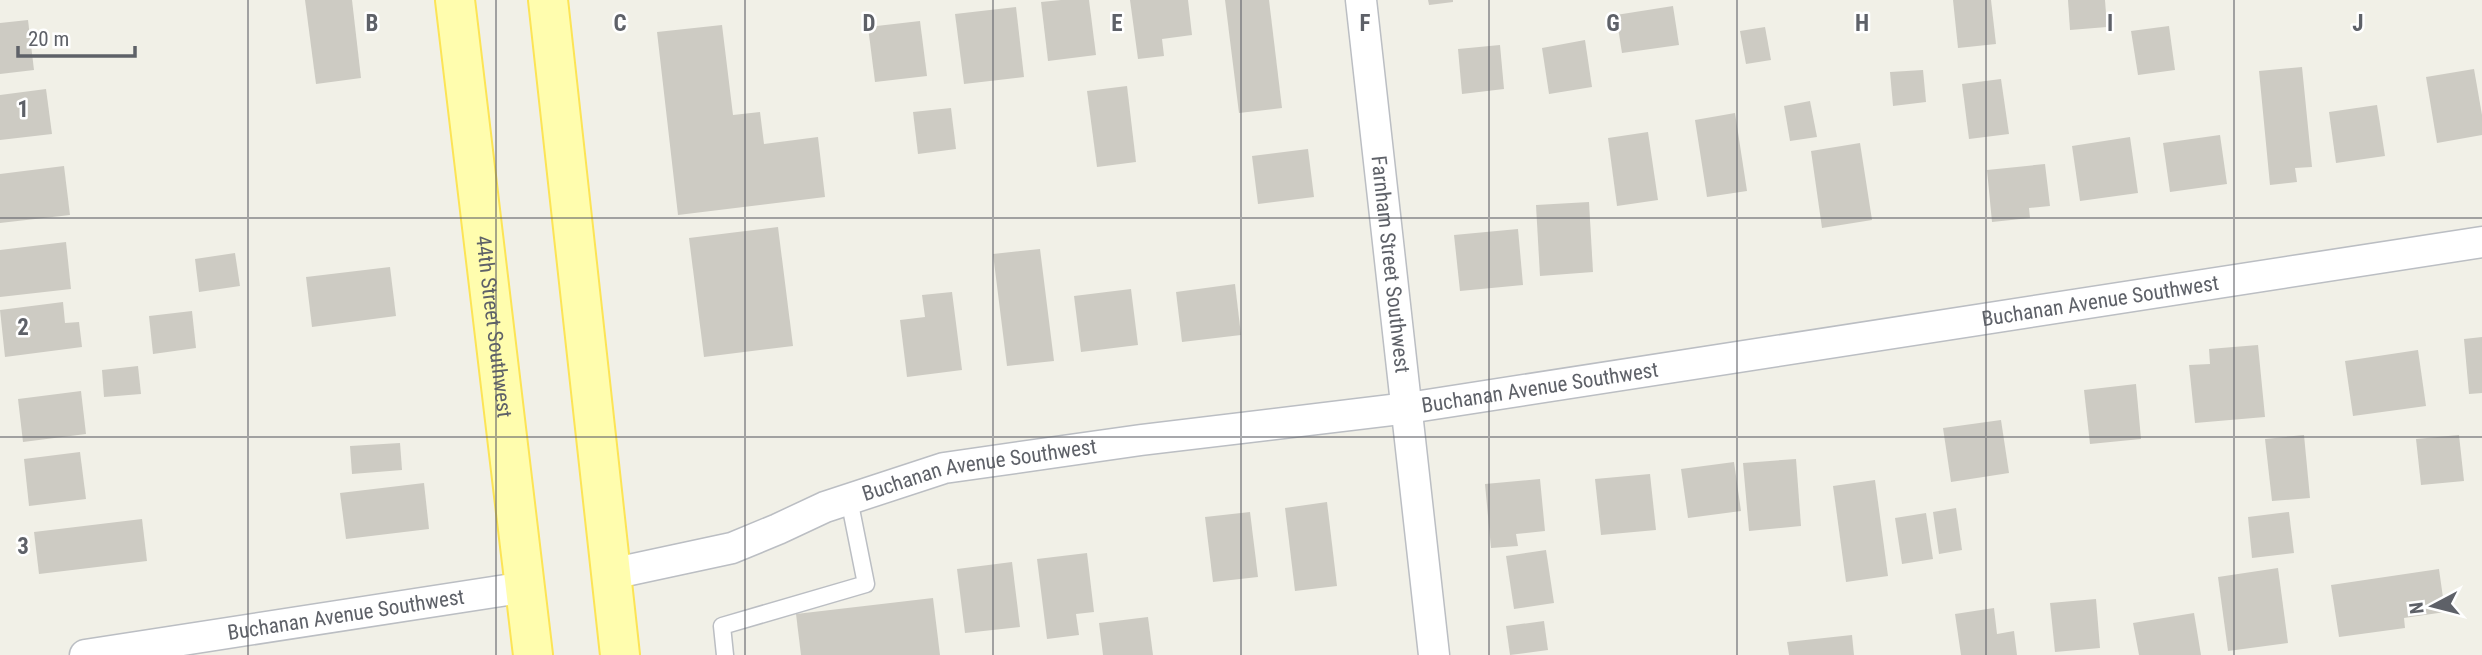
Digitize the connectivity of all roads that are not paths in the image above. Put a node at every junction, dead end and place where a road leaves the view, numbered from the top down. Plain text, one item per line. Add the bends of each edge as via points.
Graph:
1 (455, 0) edge
2 (548, 0) edge
3 (1361, 0) edge
4 (2482, 242) edge
5 (1408, 408) junction
6 (849, 499) junction
7 (611, 573) junction
8 (526, 587) junction
9 (85, 655) edge
10 (533, 655) edge
11 (620, 655) edge
12 (725, 655) edge
13 (1434, 655) edge

1 - 8 main road, 44th Street Southwest
2 - 7 main road
3 - 5 street, Farnham Street Southwest
4 - 5 street, Buchanan Avenue Southwest
5 - 6 street, Buchanan Avenue Southwest via 944,468
5 - 13 street, Farnham Street Southwest
6 - 7 street, Buchanan Avenue Southwest via 732,548
6 - 12 lane via 866,584 722,626
7 - 11 main road
8 - 9 street, Buchanan Avenue Southwest
8 - 10 main road, 44th Street Southwest

